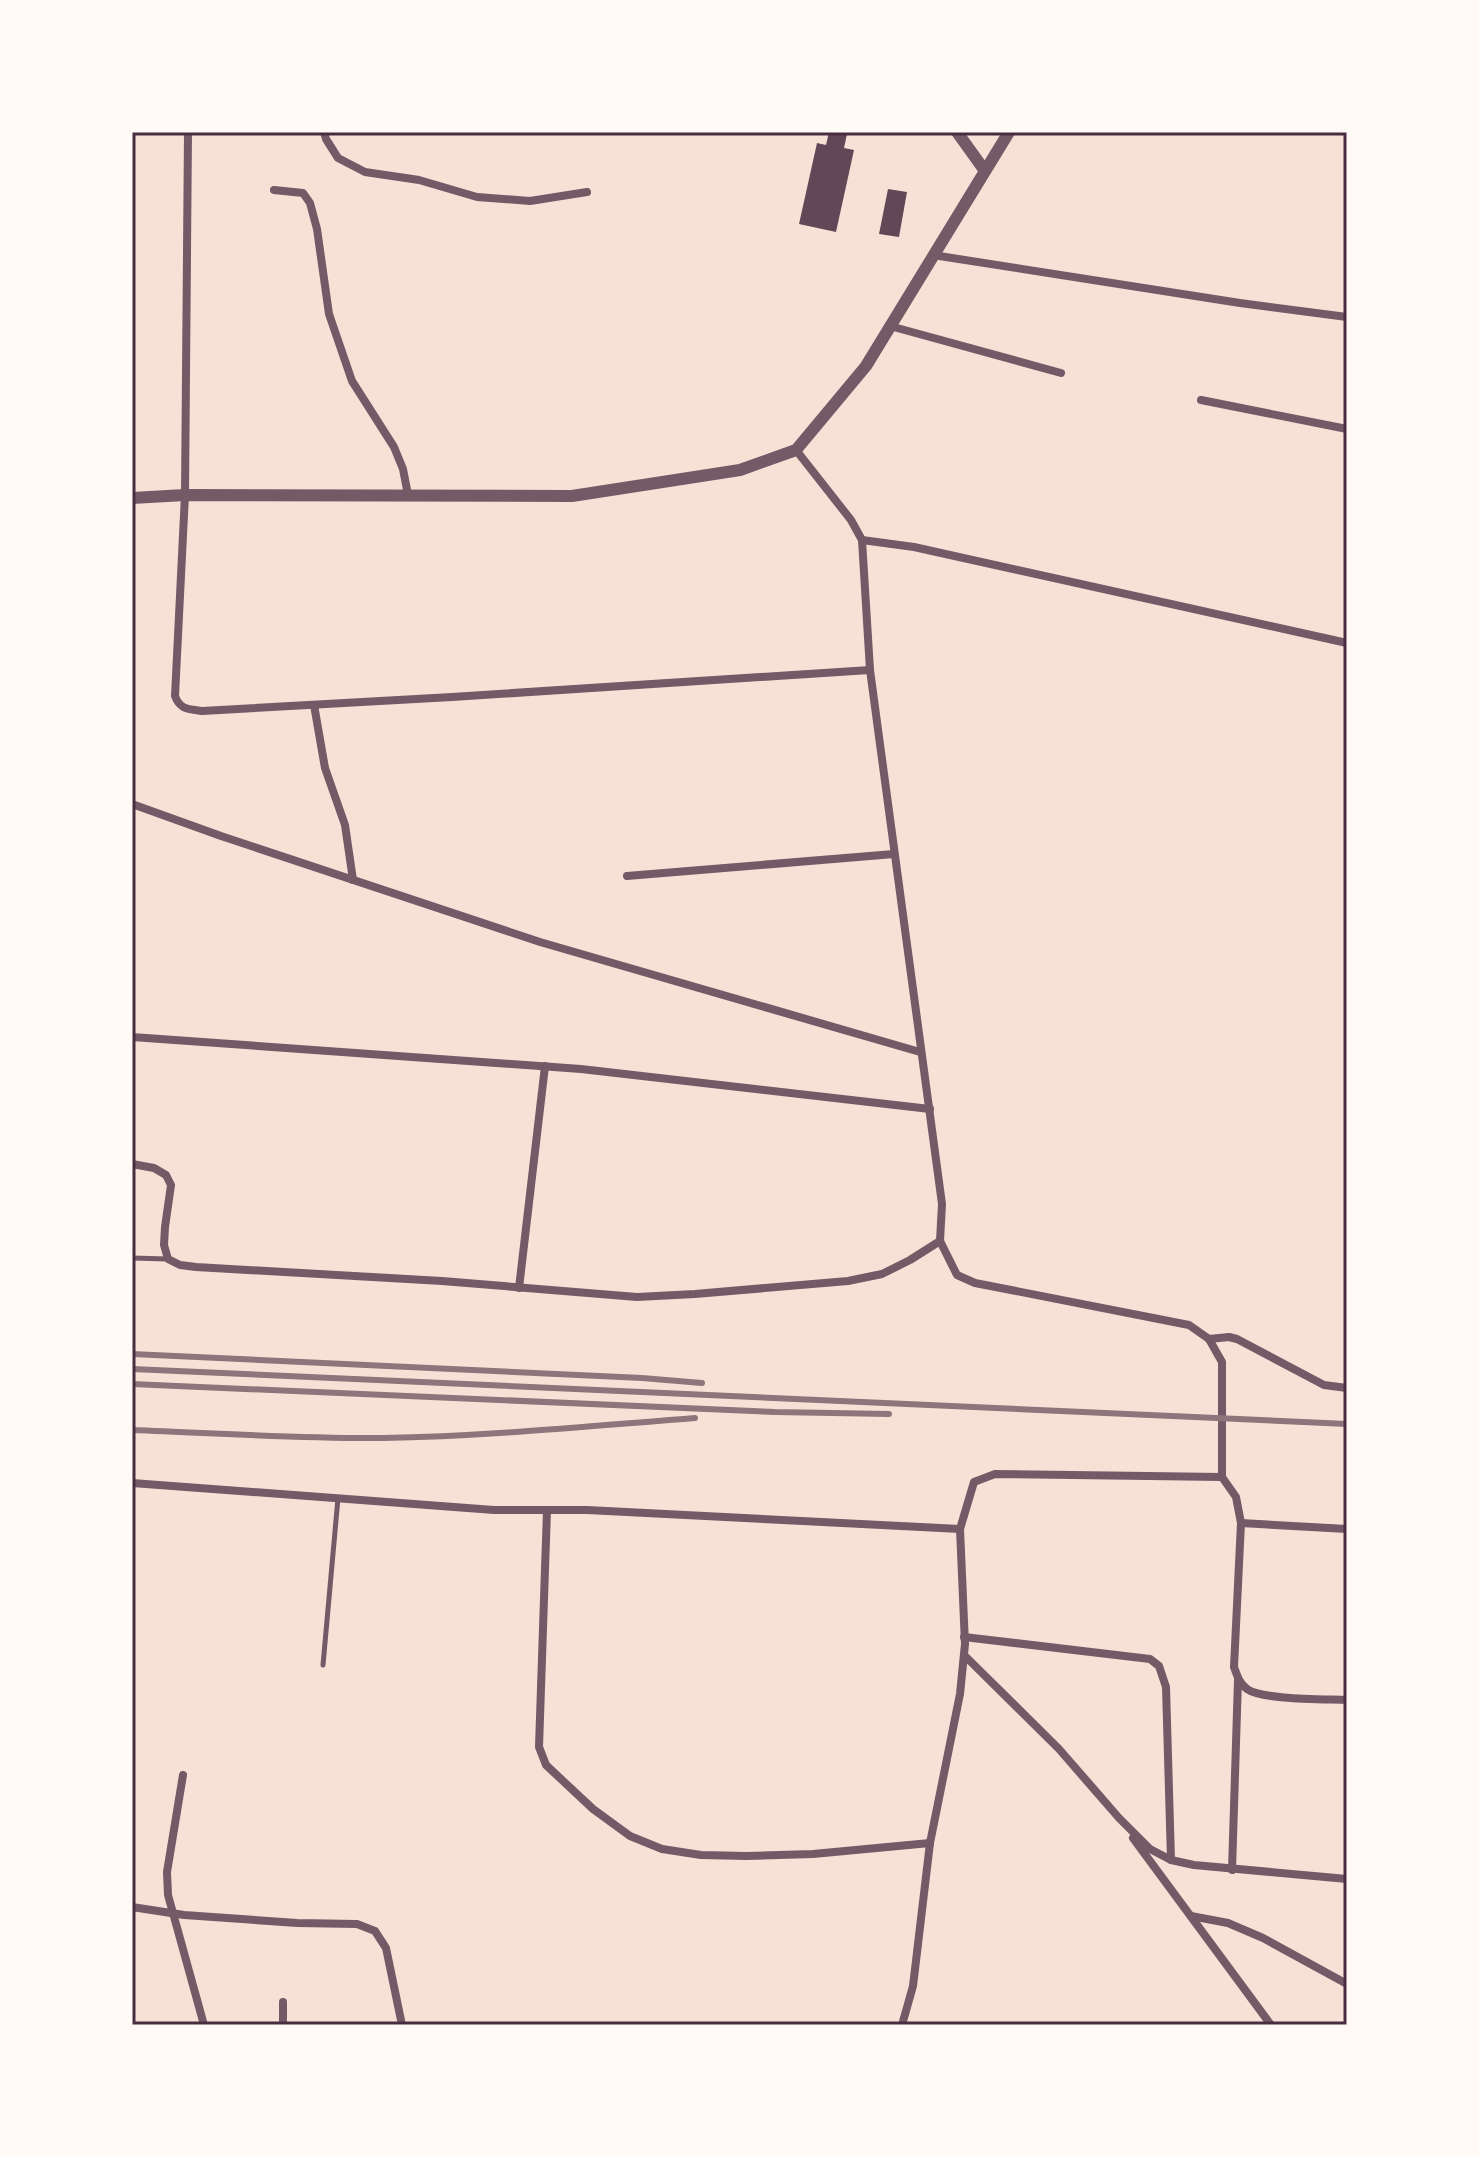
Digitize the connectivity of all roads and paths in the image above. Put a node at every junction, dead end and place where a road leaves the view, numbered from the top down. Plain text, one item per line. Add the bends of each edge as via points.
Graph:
1 (188, 132) edge
2 (324, 132) edge
3 (957, 132) edge
4 (1009, 132) edge
5 (985, 171) junction
6 (274, 190) dead end
7 (587, 192) dead end
8 (933, 255) junction
9 (1347, 317) edge
10 (890, 326) junction
11 (1061, 373) dead end
12 (1201, 400) dead end
13 (1347, 429) edge
14 (796, 450) junction
15 (185, 495) junction
16 (408, 495) junction
17 (132, 498) edge
18 (862, 540) junction
19 (1347, 643) edge
20 (870, 670) junction
21 (314, 705) junction
22 (132, 804) edge
23 (894, 854) junction
24 (627, 876) dead end
25 (353, 880) junction
26 (132, 1037) edge
27 (920, 1052) junction
28 (545, 1066) junction
29 (930, 1109) junction
30 (132, 1164) edge
31 (940, 1241) junction
32 (132, 1258) edge
33 (168, 1259) junction
34 (519, 1288) junction
35 (1209, 1339) junction
36 (1347, 1388) edge
37 (1222, 1477) junction
38 (132, 1483) edge
39 (338, 1498) junction
40 (547, 1510) junction
41 (1241, 1523) junction
42 (960, 1529) junction
43 (1347, 1529) edge
44 (964, 1637) junction
45 (965, 1656) junction
46 (323, 1665) dead end
47 (1238, 1679) junction
48 (1347, 1700) edge
49 (183, 1775) dead end
50 (1119, 1818) junction
51 (930, 1843) junction
52 (1171, 1860) junction
53 (1232, 1870) junction
54 (1347, 1879) edge
55 (132, 1907) edge
56 (172, 1913) junction
57 (1190, 1916) junction
58 (1347, 1984) edge
59 (283, 2002) dead end
60 (204, 2025) edge
61 (283, 2025) edge
62 (402, 2025) edge
63 (902, 2025) edge
64 (1271, 2025) edge

1 - 15 street
2 - 7 street via 338,158 365,172 477,197 530,201
3 - 5 street
4 - 5 street
5 - 8 street
6 - 16 street via 303,193 310,203 329,314 352,381 394,447
8 - 9 street
8 - 10 street
10 - 11 street
10 - 14 street via 866,366
12 - 13 street
14 - 16 street via 740,470 572,496
14 - 18 street
15 - 16 street
15 - 17 street
15 - 21 street via 178,704 202,711
18 - 19 street
18 - 20 street
20 - 21 street
20 - 23 street
21 - 25 street via 325,768 345,825
22 - 25 street
23 - 24 street
23 - 27 street
25 - 27 street via 540,942
26 - 28 street
27 - 29 street
28 - 29 street
28 - 34 street
29 - 31 street via 942,1204
30 - 33 street via 154,1168 171,1185 164,1236
31 - 34 street via 882,1274 848,1281 637,1297
31 - 35 street via 957,1275 975,1283 1189,1325
32 - 33 lane
33 - 34 street via 196,1267
35 - 36 street via 1237,1339 1324,1385
35 - 37 street via 1222,1362
37 - 41 street via 1236,1497
37 - 42 street via 995,1474 974,1482
38 - 39 street
39 - 40 street
39 - 46 lane
40 - 42 street
40 - 51 street via 539,1747 546,1765 593,1809 643,1842 701,1855 813,1854
41 - 43 street
41 - 47 street via 1234,1667
42 - 44 street
44 - 45 street
44 - 52 street via 1150,1659 1159,1666 1166,1687
45 - 50 street via 1059,1749
45 - 51 street
47 - 48 street via 1247,1690 1263,1695
47 - 53 street
49 - 56 street via 167,1872
50 - 52 street via 1150,1849
50 - 57 street
51 - 63 street via 913,1986
52 - 53 street
53 - 54 street
55 - 56 street
56 - 60 street
56 - 62 street via 357,1924 375,1931 386,1948
57 - 58 street via 1240,1928
57 - 64 street
59 - 61 street

